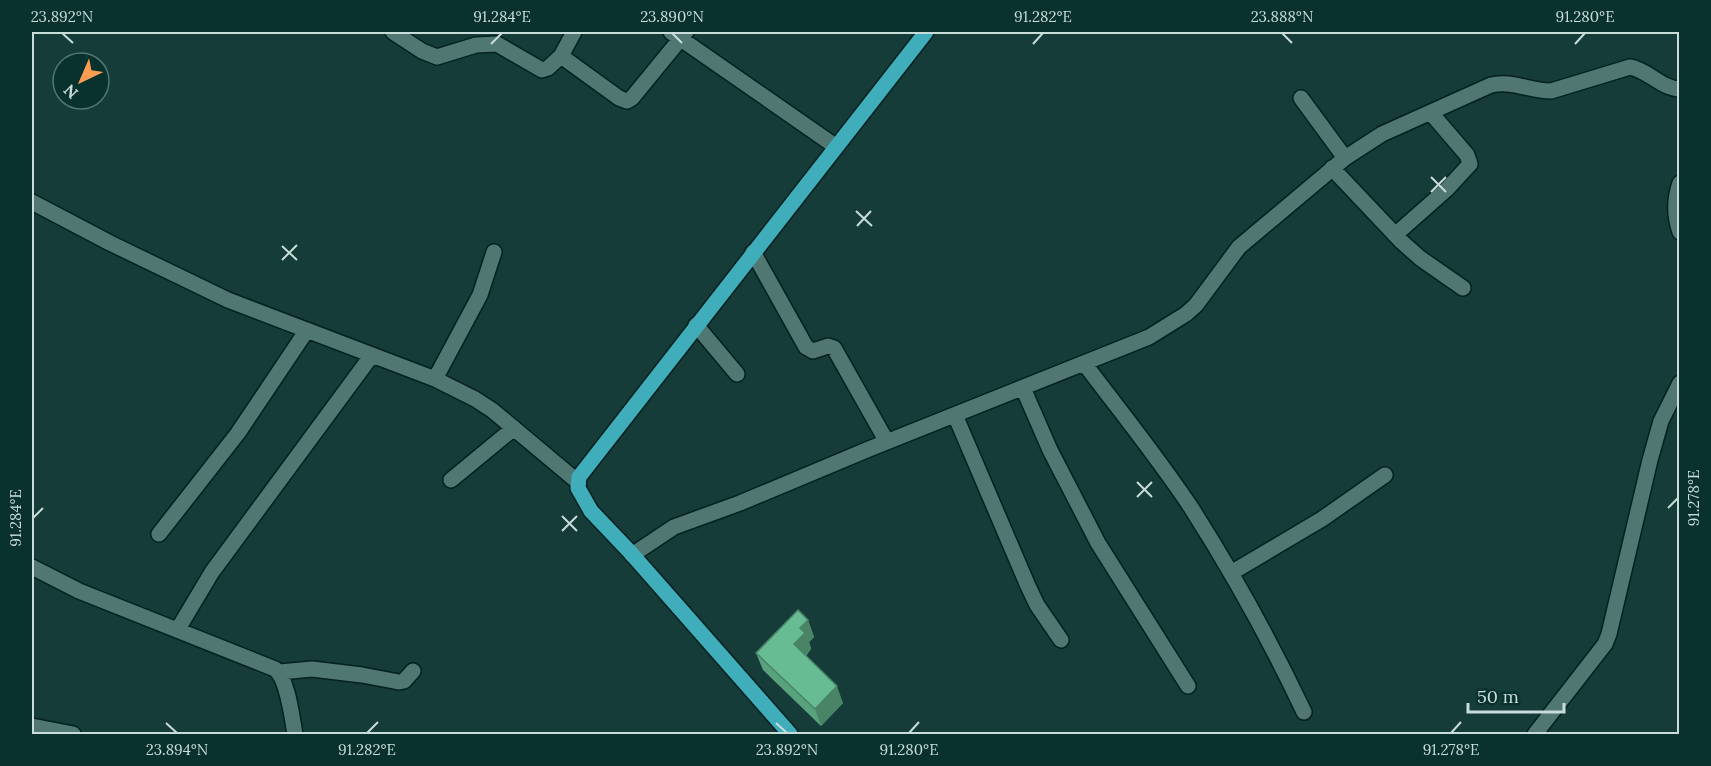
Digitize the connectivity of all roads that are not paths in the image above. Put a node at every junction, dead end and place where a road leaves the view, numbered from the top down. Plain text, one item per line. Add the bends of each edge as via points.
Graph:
1 (393, 32) edge
2 (574, 32) edge
3 (926, 32) edge
4 (679, 34) edge
5 (561, 56) junction
6 (1680, 89) edge
7 (1301, 98) dead end
8 (1431, 113) junction
9 (835, 146) junction
10 (1345, 158) junction
11 (1332, 168) junction
12 (1680, 183) edge
13 (32, 202) edge
14 (1680, 232) edge
15 (1395, 235) junction
16 (494, 252) dead end
17 (753, 252) junction
18 (1463, 288) dead end
19 (696, 325) junction
20 (307, 330) junction
21 (372, 355) junction
22 (1083, 363) junction
23 (737, 374) dead end
24 (435, 379) junction
25 (1680, 383) edge
26 (1023, 388) junction
27 (956, 415) junction
28 (514, 428) junction
29 (887, 442) junction
30 (1385, 475) dead end
31 (451, 480) dead end
32 (578, 482) junction
33 (159, 534) dead end
34 (632, 555) junction
35 (32, 567) edge
36 (1231, 573) junction
37 (178, 629) junction
38 (1061, 640) dead end
39 (413, 671) dead end
40 (280, 672) junction
41 (1188, 686) dead end
42 (1304, 712) dead end
43 (32, 726) edge
44 (73, 735) edge
45 (295, 735) edge
46 (790, 735) edge
47 (1535, 735) edge

1 - 5 street via 431,56 498,44 542,70
2 - 5 street
3 - 9 main road
4 - 5 street via 627,101
4 - 9 street
6 - 8 street via 1638,68 1618,69 1551,91 1503,82
7 - 10 street
8 - 10 street via 1382,134
8 - 15 street via 1467,155 1470,164
9 - 17 main road
10 - 11 street
11 - 15 street
11 - 22 street via 1239,247 1208,292 1186,314 1149,337
12 - 14 street via 1675,209
13 - 20 street via 228,300
15 - 18 street
16 - 24 street via 480,295
17 - 19 main road
17 - 29 street via 806,347 813,351 834,348
19 - 23 street
19 - 32 main road via 583,470
20 - 21 street
20 - 33 street via 238,433
21 - 24 street
21 - 37 street via 212,572
22 - 26 street
22 - 36 street via 1170,476
24 - 28 street via 475,399
25 - 47 street via 1658,431 1610,634
26 - 27 street
26 - 41 street via 1098,543
27 - 29 street
27 - 38 street via 1032,595
28 - 31 street
28 - 32 street
29 - 34 street via 674,528
30 - 36 street via 1322,519
32 - 34 main road via 591,511
34 - 46 main road
35 - 37 street via 79,591
36 - 42 street
37 - 40 street
39 - 40 street via 399,682 312,669
40 - 45 street
43 - 44 street

